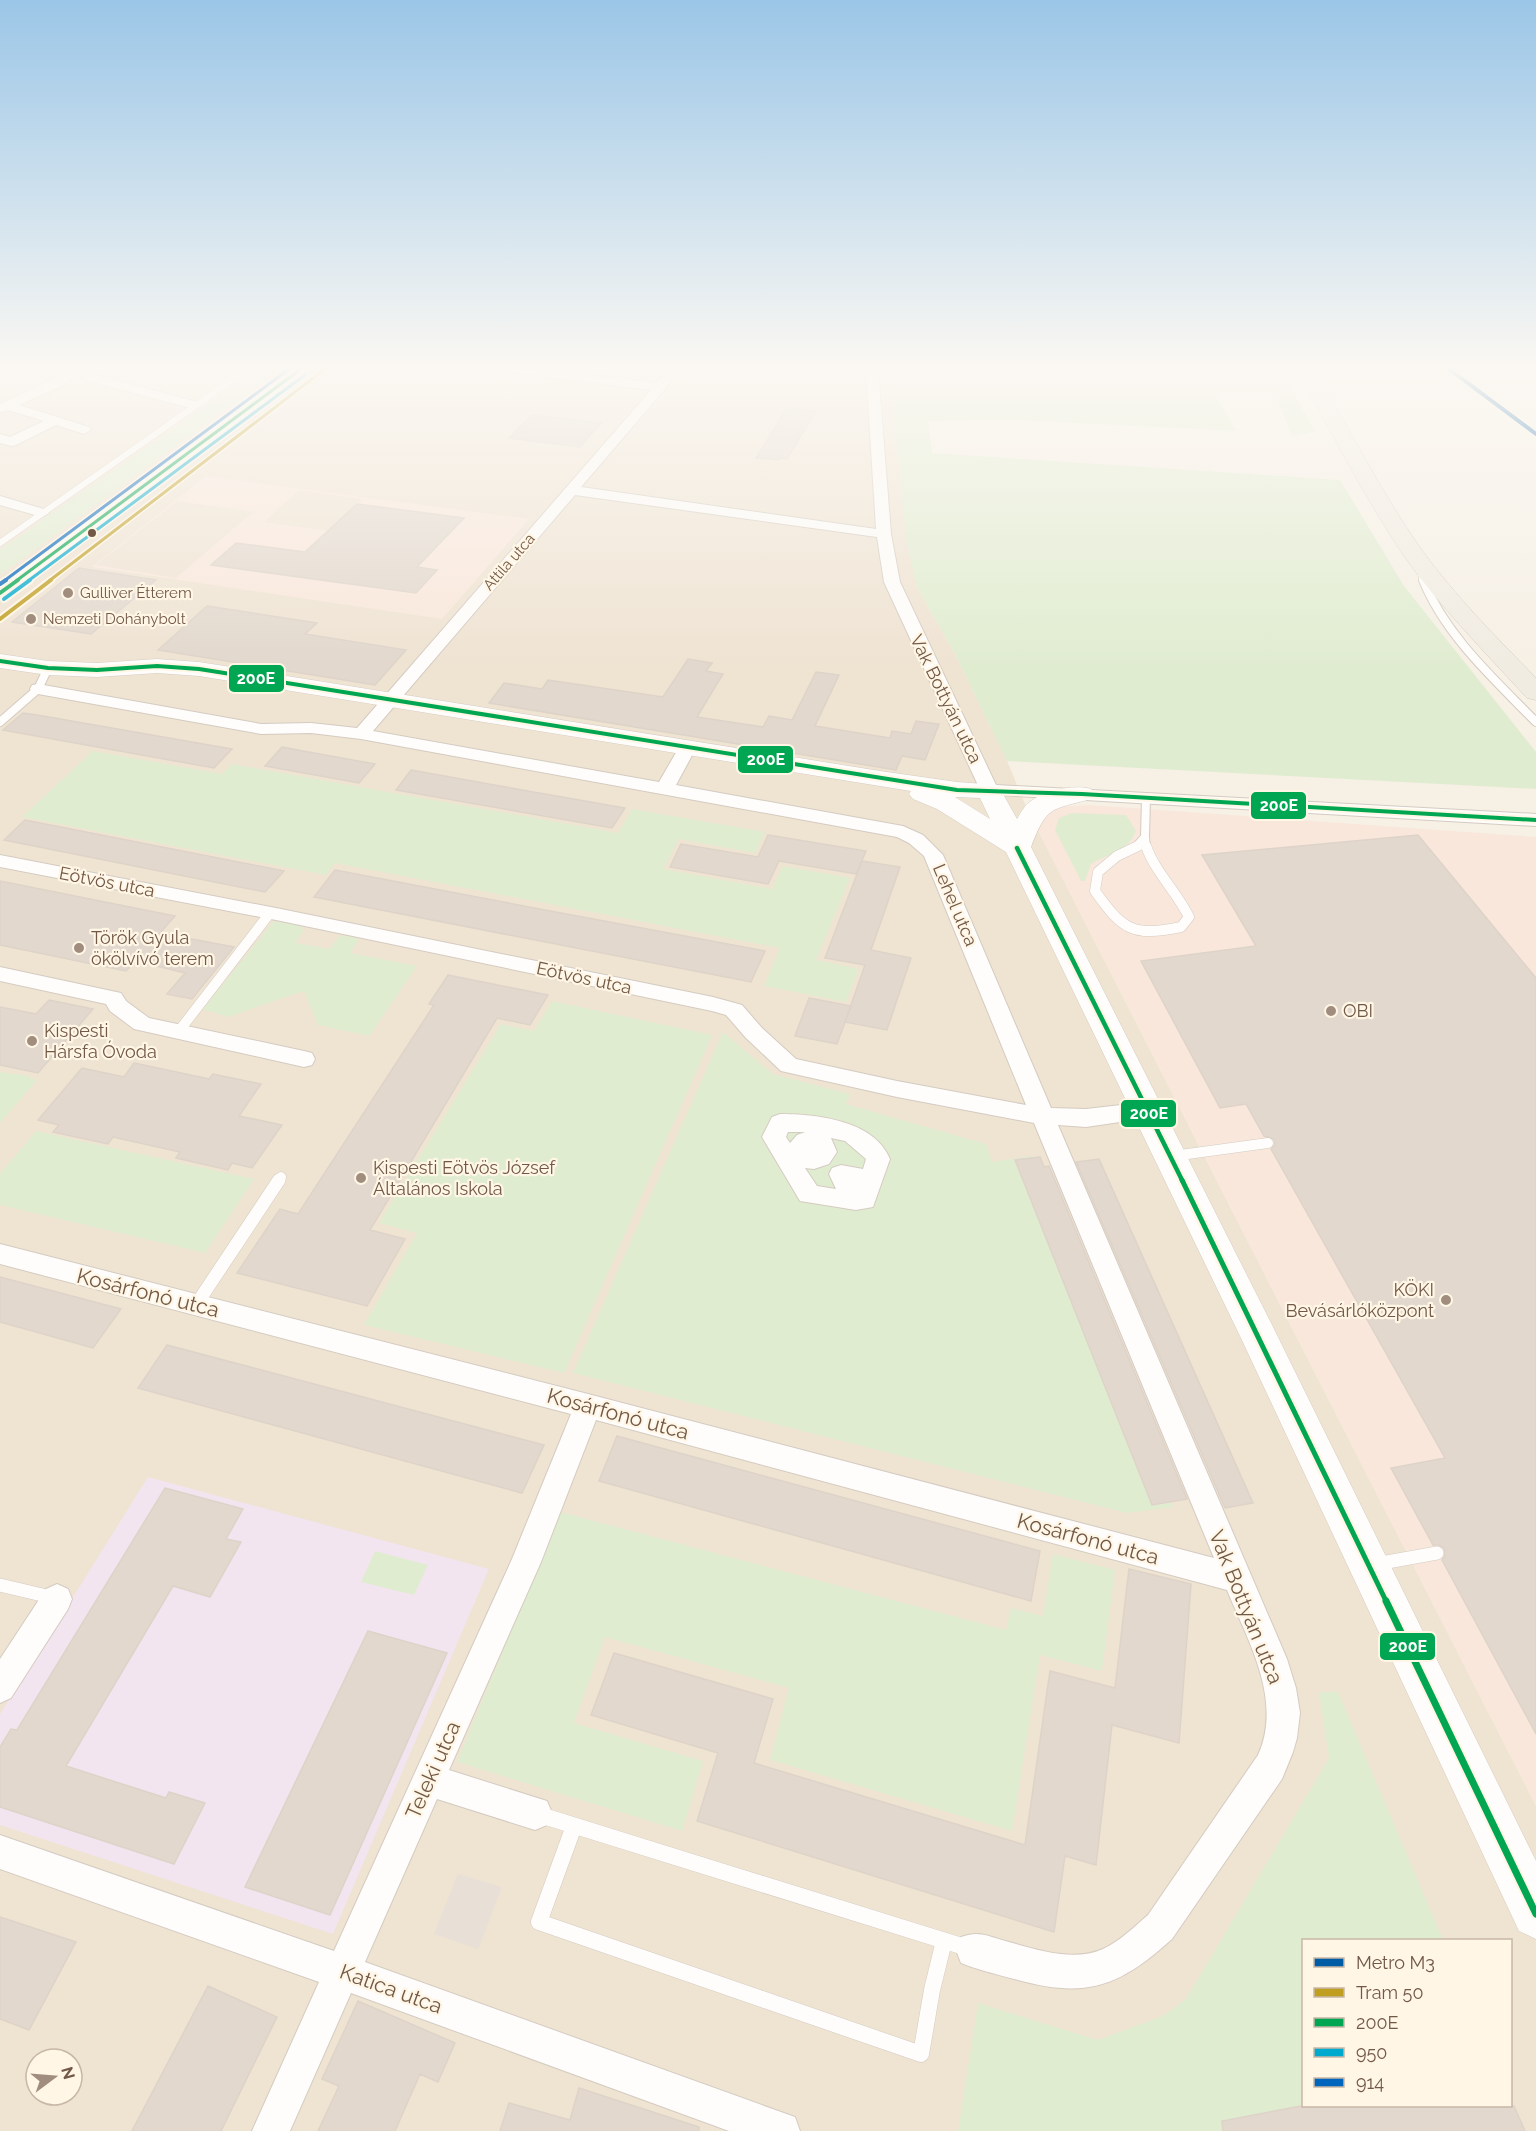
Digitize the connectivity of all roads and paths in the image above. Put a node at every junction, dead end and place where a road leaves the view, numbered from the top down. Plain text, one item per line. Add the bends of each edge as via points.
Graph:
1 (105, 468) edge
2 (168, 468) edge
3 (590, 468) edge
4 (879, 468) edge
5 (1361, 468) edge
6 (571, 490) junction
7 (0, 500) edge
8 (42, 513) junction
9 (884, 534) junction
10 (0, 543) edge
11 (1414, 554) junction
12 (0, 594) edge
13 (0, 661) edge
14 (43, 679) junction
15 (1536, 693) edge
16 (388, 700) junction
17 (0, 722) edge
18 (1536, 722) edge
19 (361, 734) junction
20 (687, 748) junction
21 (880, 779) junction
22 (664, 789) junction
23 (989, 790) junction
24 (1082, 794) junction
25 (1146, 798) junction
26 (1536, 820) edge
27 (1145, 837) junction
28 (1017, 848) junction
29 (0, 861) edge
30 (270, 914) junction
31 (0, 974) edge
32 (179, 1031) junction
33 (304, 1059) dead end
34 (1147, 1110) junction
35 (1042, 1116) junction
36 (1268, 1143) dead end
37 (1170, 1156) junction
38 (815, 1162) junction
39 (281, 1177) dead end
40 (872, 1180) junction
41 (801, 1184) junction
42 (846, 1199) junction
43 (0, 1254) edge
44 (196, 1305) junction
45 (588, 1406) junction
46 (1437, 1553) dead end
47 (1368, 1565) junction
48 (1236, 1578) junction
49 (0, 1585) edge
50 (57, 1599) joint
51 (0, 1687) edge
52 (429, 1780) junction
53 (535, 1813) joint
54 (574, 1826) junction
55 (0, 1852) edge
56 (1536, 1914) edge
57 (944, 1941) junction
58 (974, 1950) joint
59 (343, 1972) junction
60 (271, 2131) edge
61 (781, 2131) edge

1 - 8 lane
2 - 12 street
3 - 6 street, Attila utca
4 - 9 street, Vak Bottyán utca
5 - 11 main road
6 - 9 street
6 - 16 street, Attila utca
7 - 8 street
8 - 10 lane
9 - 23 street, Vak Bottyán utca via 892,582
11 - 15 main road via 1463,615
11 - 18 lane via 1423,582 1448,623
13 - 14 street, Lehel utca
14 - 16 street, Lehel utca via 157,666 199,669
14 - 17 lane
14 - 19 street, Lehel utca via 261,729 311,728
16 - 19 street
16 - 20 street, Lehel utca
19 - 22 street, Lehel utca
20 - 21 street, Lehel utca
20 - 22 street
21 - 23 street, Lehel utca via 957,790
21 - 28 street via 946,803
22 - 35 street, Lehel utca via 903,831 927,846
23 - 24 street, Lehel utca
23 - 28 street, Vak Bottyán utca
24 - 25 street, Lehel utca
24 - 28 street via 1040,805 1033,811
25 - 26 street, Lehel utca
25 - 27 lane
27 - 27 lane via 1137,847 1117,856 1098,872 1095,891 1115,919 1133,929 1156,932 1181,927 1189,917 1182,898 1148,854
28 - 34 street, Vak Bottyán utca
29 - 30 street, Eötvös utca
30 - 32 lane
30 - 35 street, Eötvös utca via 713,1004 735,1010 789,1065
31 - 32 street via 113,998 142,1024
32 - 33 street
34 - 35 street, Eötvös utca via 1086,1118
34 - 37 street, Vak Bottyán utca
35 - 48 street, Vak Bottyán utca
36 - 37 lane
37 - 47 street, Vak Bottyán utca
38 - 40 street
38 - 40 street via 774,1137 780,1123 801,1123 852,1134 876,1154
38 - 41 street
38 - 41 street
38 - 42 street via 848,1189
39 - 44 lane
40 - 42 street via 864,1200
41 - 42 street via 809,1194
43 - 44 street, Kosárfonó utca
44 - 45 street, Kosárfonó utca
45 - 48 street, Kosárfonó utca
45 - 52 street, Teleki utca via 526,1562
46 - 47 lane
47 - 56 street, Vak Bottyán utca
48 - 58 street, Vak Bottyán utca via 1281,1691 1285,1719 1281,1744 1270,1767 1160,1927 1138,1949 1109,1966 1081,1974 1053,1971
49 - 50 lane
50 - 51 street
52 - 53 street
52 - 59 street, Teleki utca
53 - 54 lane
54 - 57 lane
54 - 57 lane via 539,1922 921,2054
55 - 59 street, Katica utca
57 - 58 lane
59 - 60 street, Teleki utca
59 - 61 street, Katica utca

